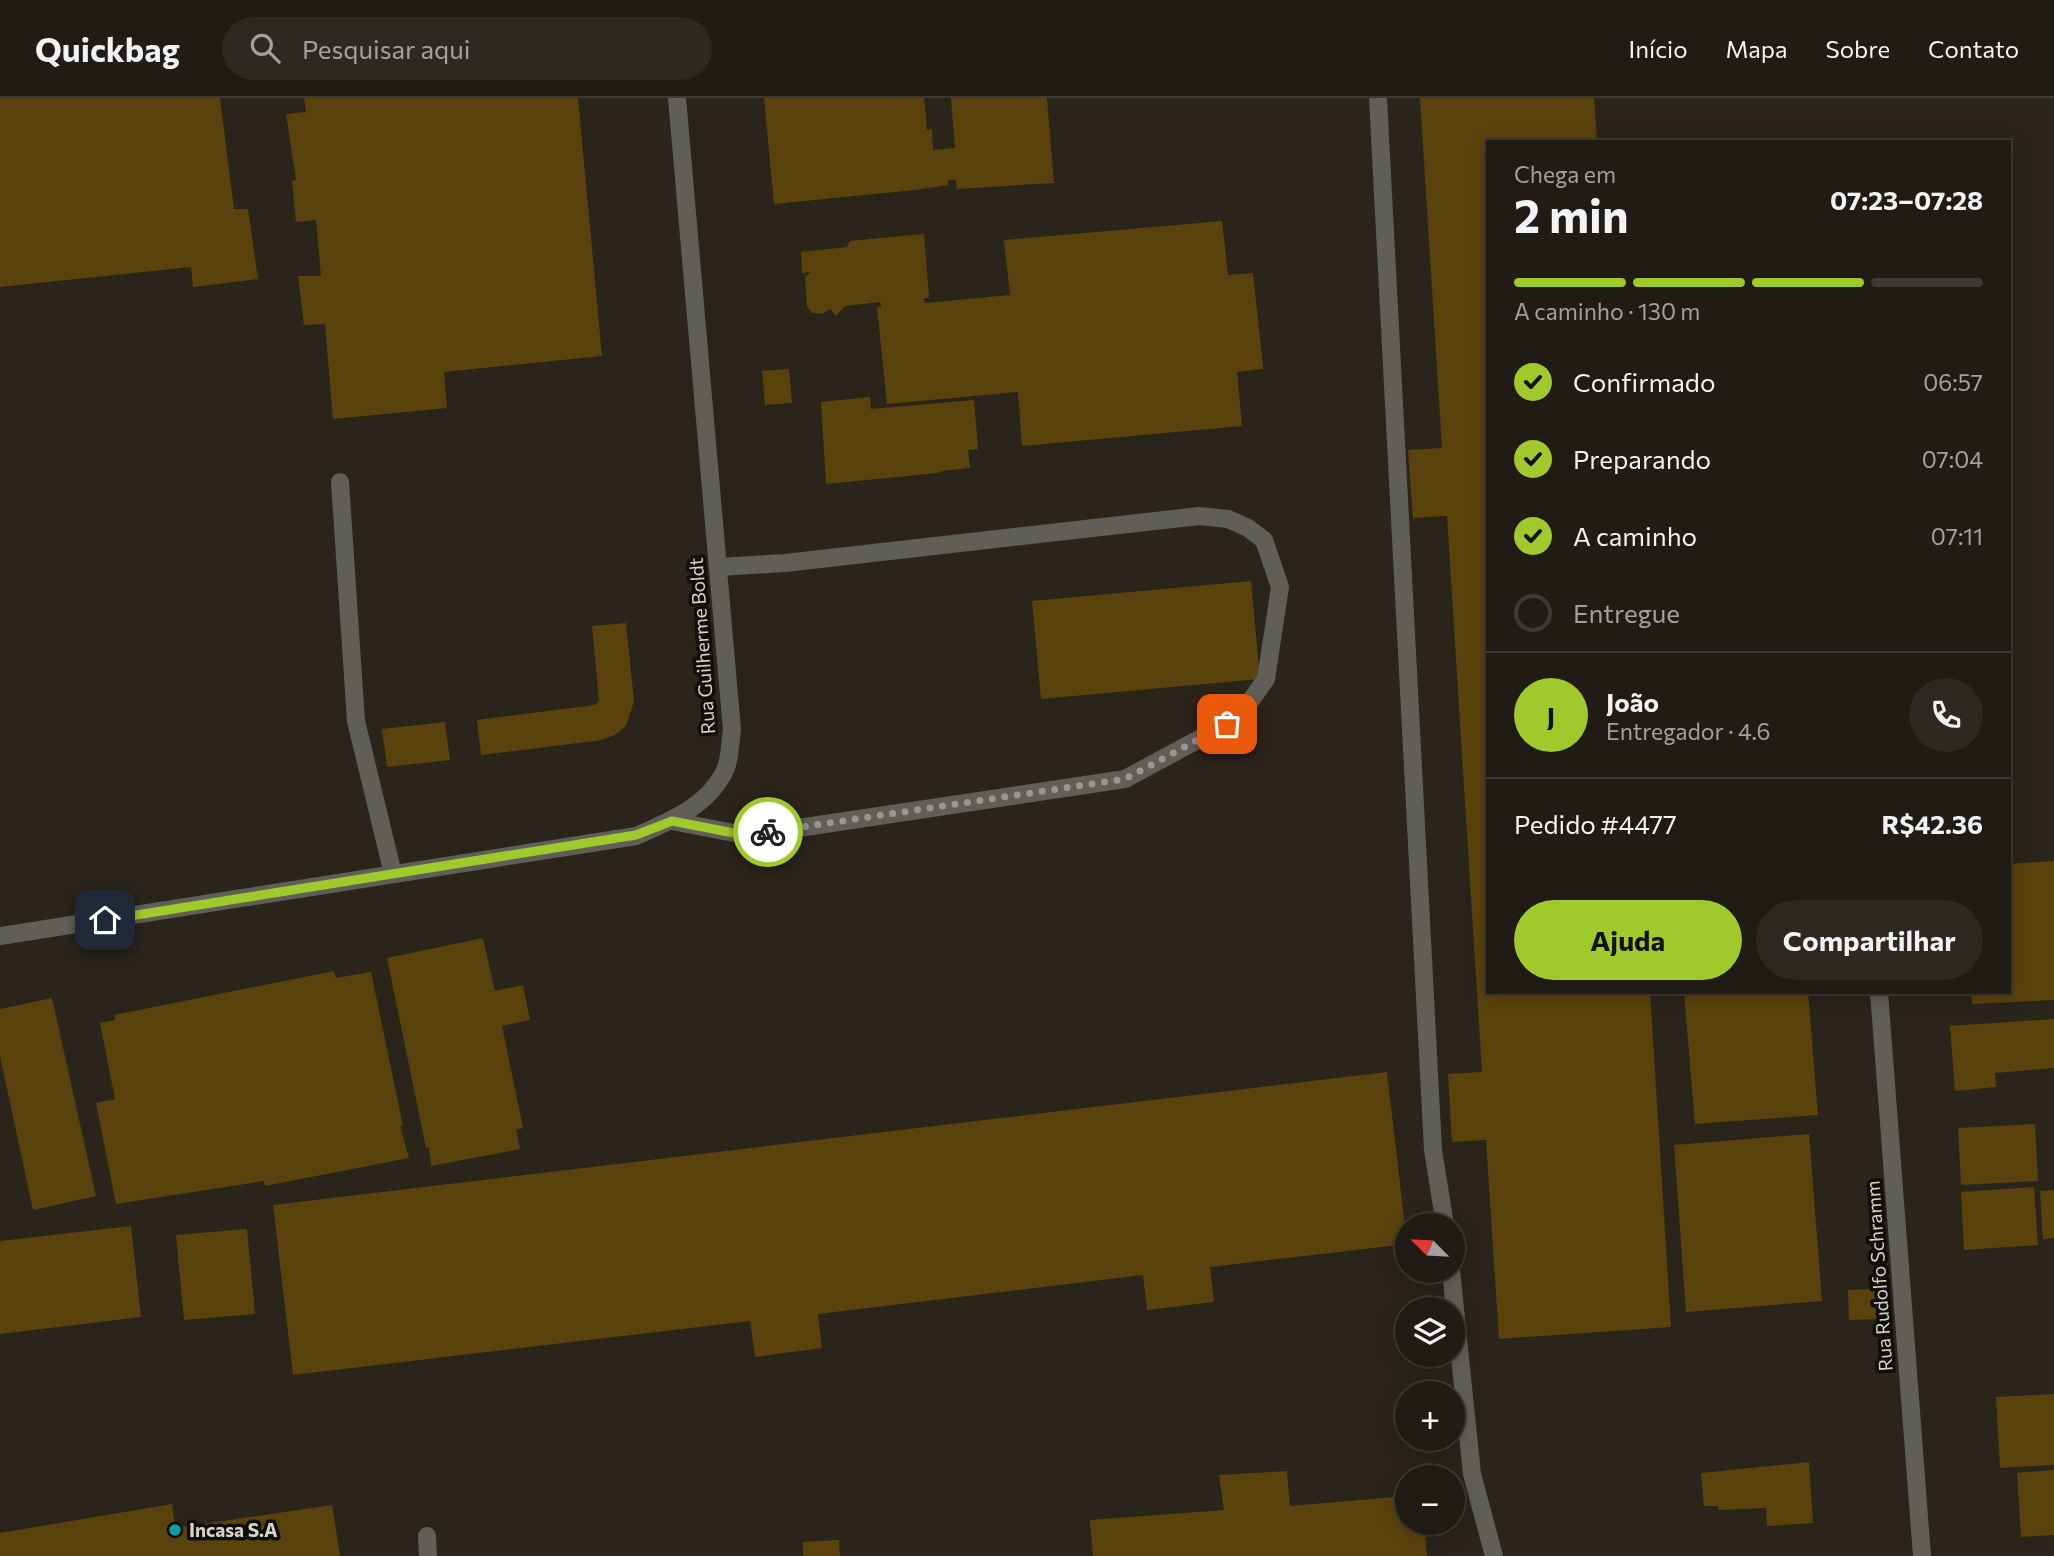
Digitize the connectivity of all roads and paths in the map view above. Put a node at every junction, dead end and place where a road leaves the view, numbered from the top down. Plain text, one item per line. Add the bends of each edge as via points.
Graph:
1 (677, 98) edge
2 (1378, 98) edge
3 (340, 482) dead end
4 (718, 567) junction
5 (672, 821) junction
6 (393, 874) junction
7 (0, 936) edge
8 (1879, 994) edge
9 (1443, 1213) edge
10 (1452, 1283) edge
11 (427, 1536) dead end
12 (428, 1556) edge
13 (1494, 1556) edge
14 (1922, 1556) edge

1 - 4 street, Rua Guilherme Boldt
2 - 9 street via 1433,1150
3 - 6 street via 356,721
4 - 5 street, Rua Guilherme Boldt via 732,730 726,767 705,798
4 - 5 street via 1199,516 1228,519 1264,540 1280,587 1266,679 1244,710 1227,724 1125,779 785,830 739,834
5 - 6 street, Rua Guilherme Boldt via 636,835
6 - 7 street, Rua Guilherme Boldt
8 - 14 street, Rua Rudolfo Schramm
10 - 13 street via 1472,1474
11 - 12 street

